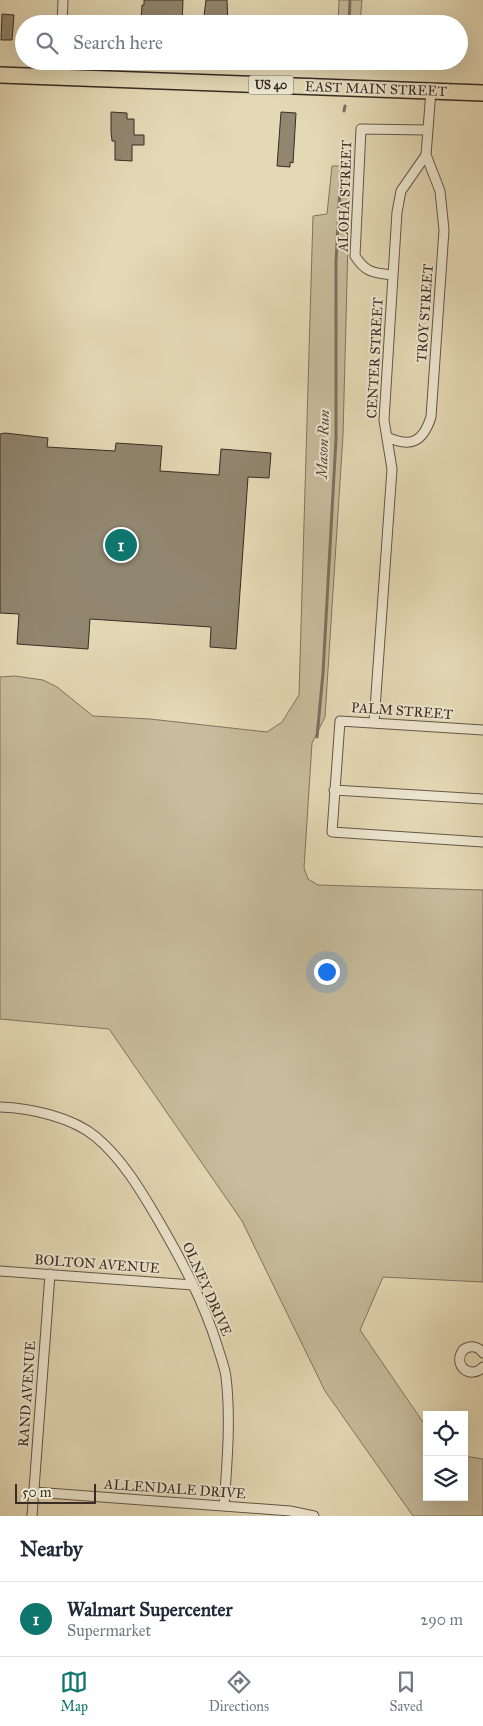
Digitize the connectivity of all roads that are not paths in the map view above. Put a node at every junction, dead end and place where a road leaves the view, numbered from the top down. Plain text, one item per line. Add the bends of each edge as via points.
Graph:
1 (63, 0) edge
2 (62, 15) edge
3 (59, 70) edge
4 (0, 75) edge
5 (59, 78) junction
6 (431, 91) junction
7 (483, 93) edge
8 (427, 130) junction
9 (426, 154) junction
10 (393, 276) junction
11 (387, 437) junction
12 (374, 723) junction
13 (483, 730) edge
14 (334, 790) junction
15 (483, 799) edge
16 (483, 842) edge
17 (0, 1106) edge
18 (0, 1271) edge
19 (50, 1274) junction
20 (193, 1285) junction
21 (483, 1353) edge
22 (483, 1367) edge
23 (34, 1492) junction
24 (224, 1506) junction
25 (32, 1516) edge
26 (314, 1516) edge

1 - 2 street
3 - 5 street
4 - 5 main road, EAST MAIN STREET / US 40
5 - 6 main road, EAST MAIN STREET / US 40
6 - 7 main road, EAST MAIN STREET / US 40
6 - 8 street
8 - 9 street
8 - 10 street, ALOHA STREET via 361,129 355,256 362,267
9 - 10 street, CENTER STREET via 401,191
9 - 11 street, TROY STREET via 440,191 444,230 431,417 426,431 416,441 401,443
10 - 11 street, CENTER STREET via 384,420
11 - 12 street, CENTER STREET via 392,469
12 - 13 street, PALM STREET
12 - 14 street, PALM STREET via 340,721
14 - 15 street
14 - 16 street, PALM STREET via 332,832
17 - 20 street, OLNEY DRIVE via 44,1112 95,1136 119,1160 142,1192
18 - 19 street, BOLTON AVENUE
19 - 20 street, BOLTON AVENUE
19 - 23 street, RAND AVENUE
20 - 24 street, OLNEY DRIVE via 211,1326 226,1376 229,1431
21 - 22 street via 471,1346 463,1350 459,1360 461,1367 469,1373
23 - 24 street, ALLENDALE DRIVE
23 - 25 street, RAND AVENUE
24 - 26 street, ALLENDALE DRIVE

